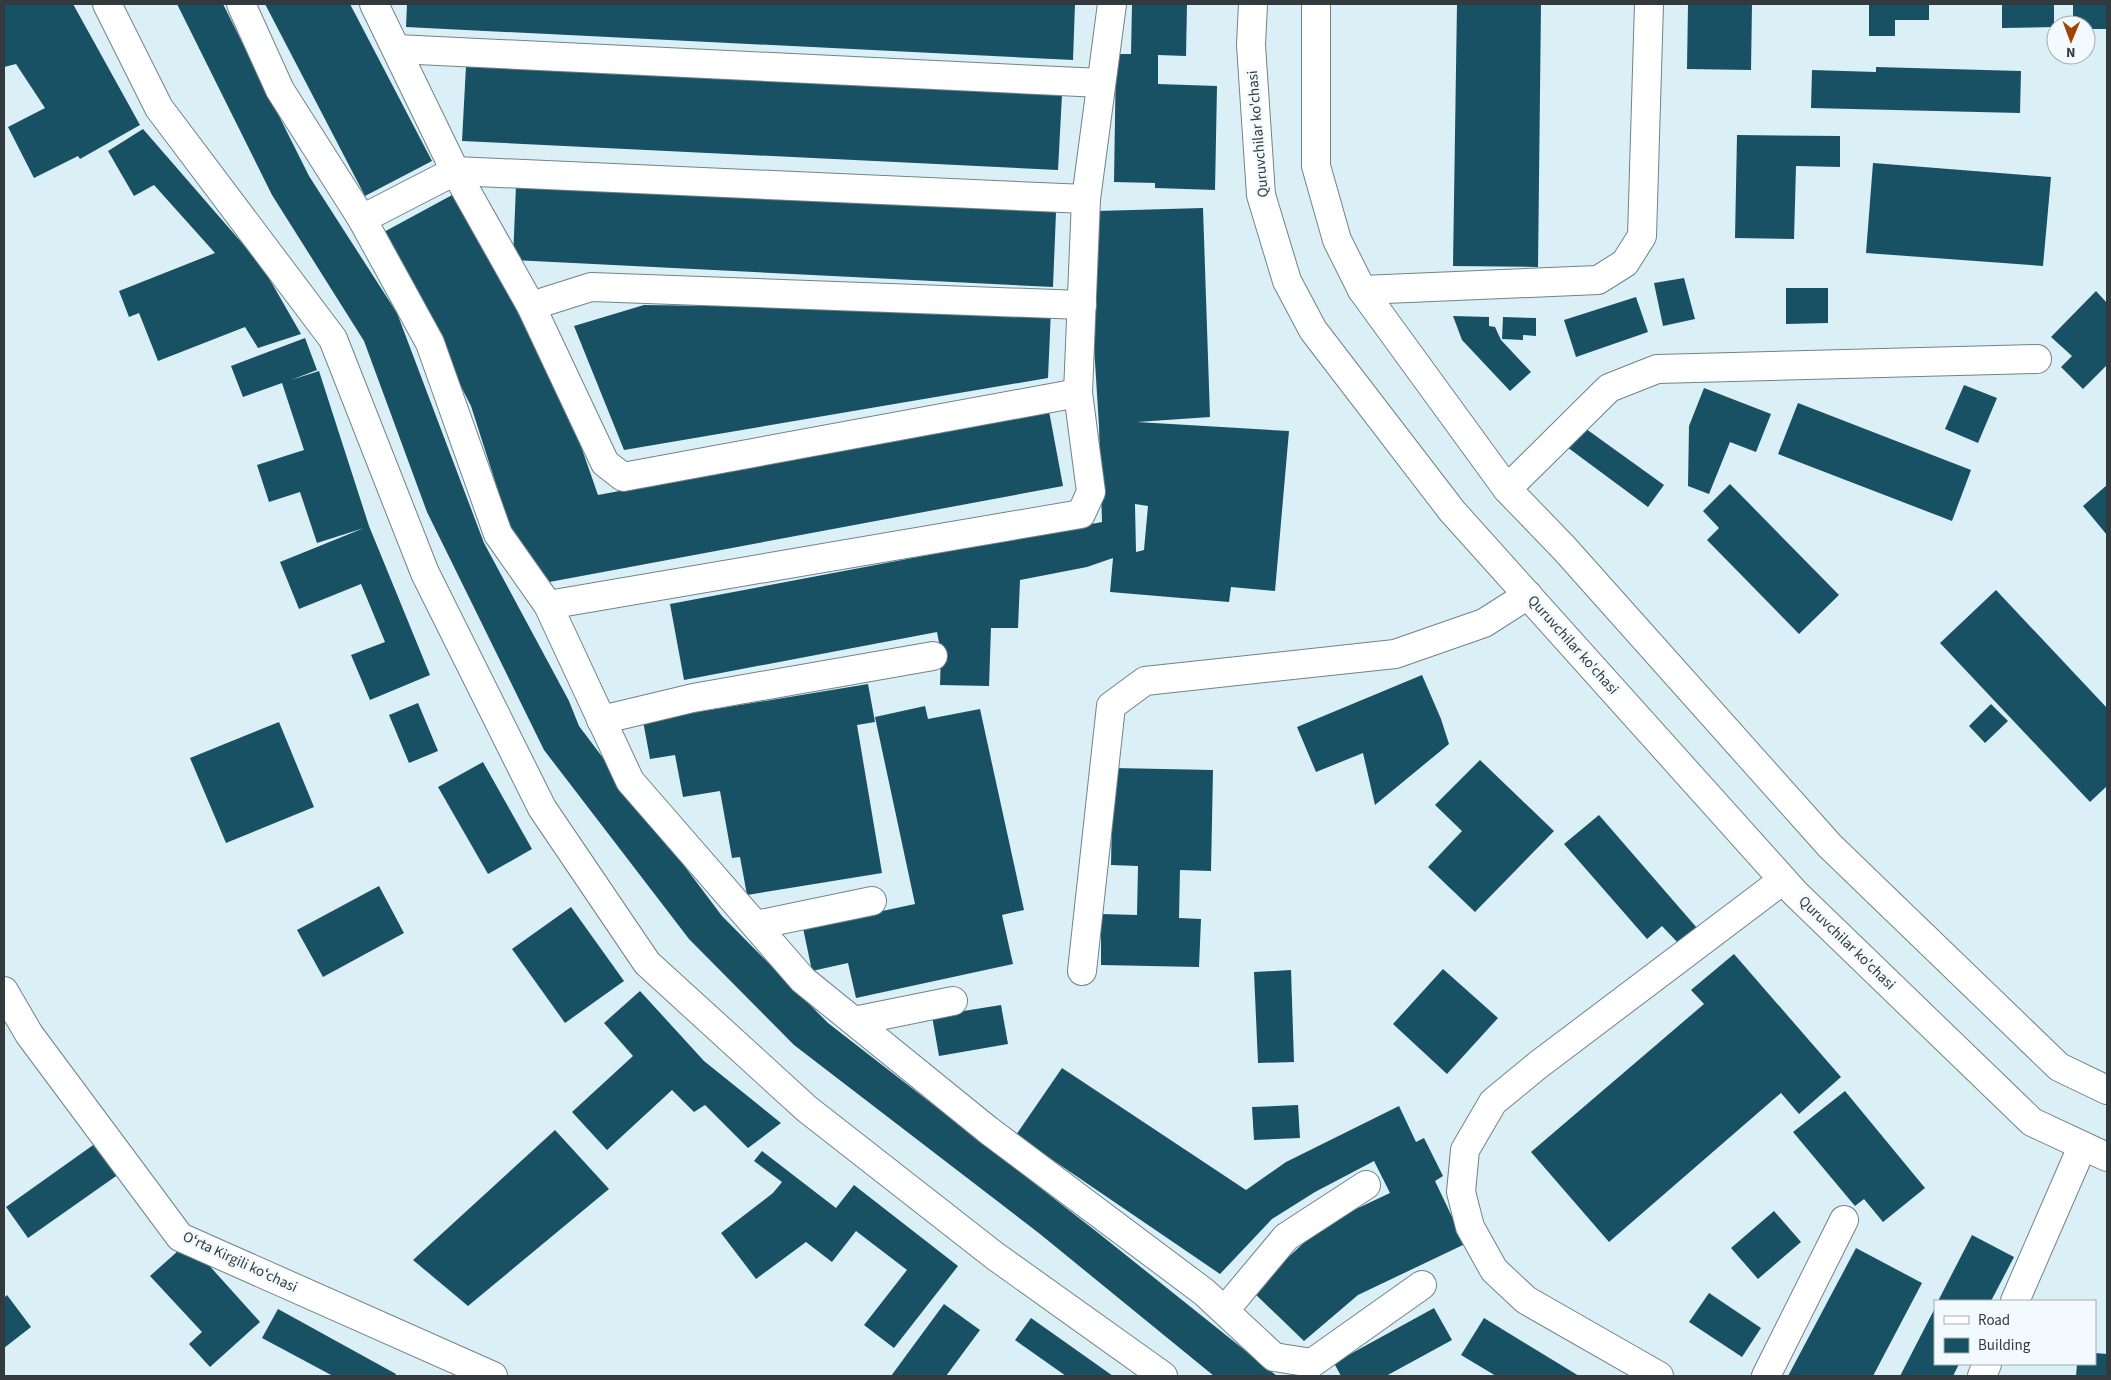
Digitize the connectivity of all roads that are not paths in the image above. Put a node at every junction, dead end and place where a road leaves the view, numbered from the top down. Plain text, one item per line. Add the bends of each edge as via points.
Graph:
1 (107, 4) edge
2 (241, 4) edge
3 (374, 4) edge
4 (1112, 4) edge
5 (1253, 4) edge
6 (1316, 4) edge
7 (1649, 4) edge
8 (397, 50) junction
9 (1101, 83) junction
10 (455, 171) junction
11 (1086, 199) junction
12 (362, 219) junction
13 (1362, 290) junction
14 (1082, 305) junction
15 (531, 306) junction
16 (2037, 359) dead end
17 (1078, 393) junction
18 (1507, 489) junction
19 (1528, 595) junction
20 (548, 605) junction
21 (933, 656) dead end
22 (601, 720) junction
23 (1783, 880) junction
24 (872, 901) dead end
25 (756, 925) junction
26 (1082, 971) dead end
27 (4, 991) edge
28 (953, 1001) dead end
29 (854, 1021) junction
30 (2107, 1090) edge
31 (2082, 1147) junction
32 (2107, 1157) edge
33 (1366, 1185) dead end
34 (1844, 1220) dead end
35 (1422, 1285) dead end
36 (2014, 1300) edge
37 (1225, 1310) junction
38 (493, 1376) edge
39 (1163, 1376) edge
40 (1659, 1376) edge
41 (1766, 1376) edge

1 - 39 main road via 159,108 333,339 425,573 542,808 648,963 807,1109 996,1256
2 - 12 main road via 280,90
3 - 8 main road
4 - 9 main road
5 - 19 main road, Quruvchilar ko'chasi via 1251,45 1261,195 1287,281 1313,330 1452,511
6 - 13 main road via 1316,166 1337,240
7 - 13 main road via 1642,236 1625,263 1598,280
8 - 9 main road
8 - 10 main road
9 - 11 main road
10 - 11 main road
10 - 12 main road
10 - 15 main road
11 - 14 main road
12 - 20 main road via 430,343 498,534
13 - 18 main road
14 - 15 main road via 592,287
14 - 17 main road
15 - 17 main road via 606,463 623,478
16 - 18 main road via 1657,369 1609,388
17 - 20 main road via 1091,492 1081,514
18 - 30 main road via 1564,548 1830,846 2059,1067
19 - 23 main road, Quruvchilar ko'chasi
19 - 26 main road via 1484,623 1395,654 1145,680 1110,706
20 - 22 main road
21 - 22 main road via 693,698
22 - 25 main road via 630,781
23 - 31 main road, Quruvchilar ko'chasi via 2032,1122
23 - 40 main road via 1493,1102 1466,1150 1461,1192 1470,1227 1494,1270 1526,1300
24 - 25 main road
25 - 29 main road via 803,980
27 - 38 main road, Oʻrta Kirgili koʻchasi via 29,1034 180,1237
28 - 29 main road
29 - 37 main road via 988,1130
31 - 32 main road, Quruvchilar ko'chasi
31 - 36 main road
33 - 37 main road via 1286,1237
34 - 41 main road
35 - 37 main road via 1312,1363 1274,1357

